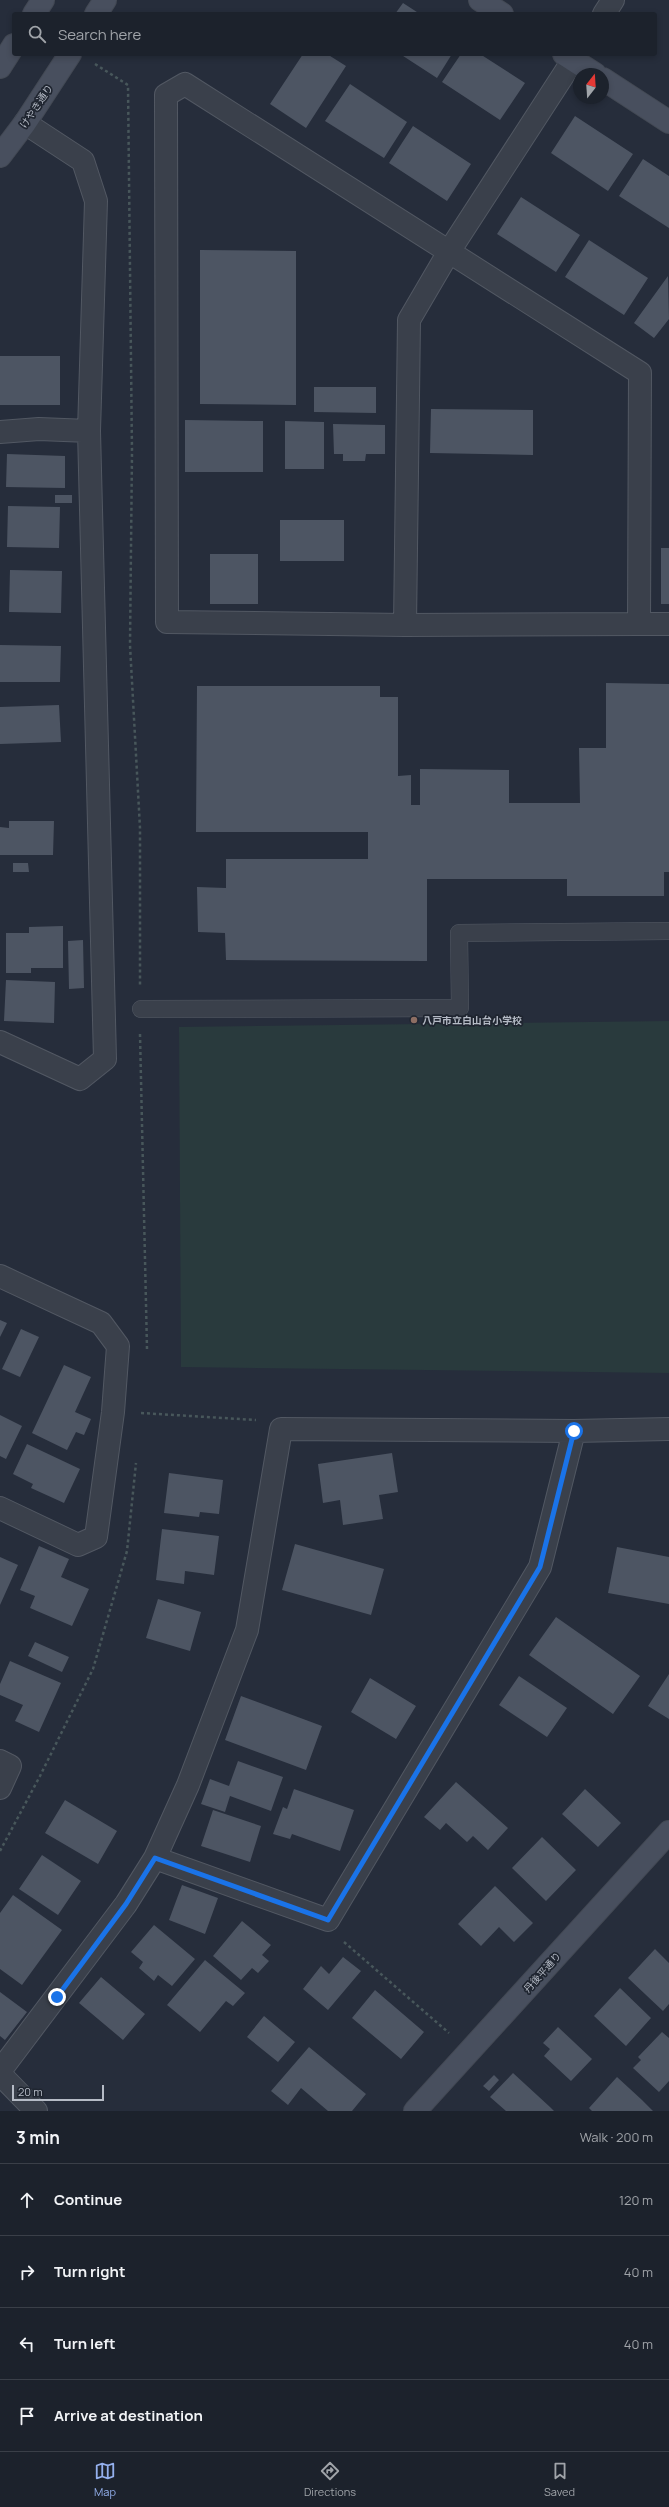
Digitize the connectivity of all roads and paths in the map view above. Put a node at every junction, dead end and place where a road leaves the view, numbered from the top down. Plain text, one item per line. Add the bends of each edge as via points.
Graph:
1 (43, 0) edge
2 (105, 0) edge
3 (480, 0) edge
4 (613, 0) edge
5 (35, 12) edge
6 (97, 12) edge
7 (499, 12) edge
8 (605, 12) edge
9 (12, 48) edge
10 (69, 56) edge
11 (571, 56) edge
12 (0, 67) edge
13 (587, 68) edge
14 (609, 83) edge
15 (669, 122) edge
16 (25, 123) junction
17 (0, 156) edge
18 (450, 250) junction
19 (89, 431) junction
20 (0, 432) edge
21 (639, 624) junction
22 (669, 624) edge
23 (404, 625) junction
24 (669, 931) edge
25 (141, 1009) dead end
26 (0, 1042) edge
27 (0, 1276) edge
28 (140, 1412) dead end
29 (280, 1428) junction
30 (669, 1429) edge
31 (574, 1431) junction
32 (0, 1508) edge
33 (0, 1761) edge
34 (0, 1788) edge
35 (669, 1832) edge
36 (155, 1858) junction
37 (328, 1920) junction
38 (454, 2038) dead end
39 (0, 2073) edge
40 (36, 2111) edge
41 (415, 2111) edge

1 - 5 street
2 - 6 street
3 - 7 street
4 - 8 street
9 - 12 street
10 - 16 street, けやき通り
11 - 13 street
11 - 18 street
14 - 15 street
16 - 17 street, けやき通り
16 - 19 street via 83,161 96,201
18 - 21 street via 640,373
18 - 23 street via 408,320
18 - 23 street via 185,84 166,95 167,622
19 - 20 street via 39,429
19 - 26 street via 105,1059 80,1079
21 - 22 street
21 - 23 street
24 - 25 lane via 458,933 460,1008
27 - 32 street via 101,1323 118,1346 113,1412 96,1537 78,1545
28 - 29 path via 261,1420
29 - 31 street
29 - 36 street via 247,1630 188,1785
30 - 31 street
31 - 37 street via 540,1567
33 - 34 street via 10,1766
35 - 41 street, 丹後平通り
36 - 37 street
36 - 39 street via 126,1904
37 - 38 path via 334,1933
39 - 40 street

